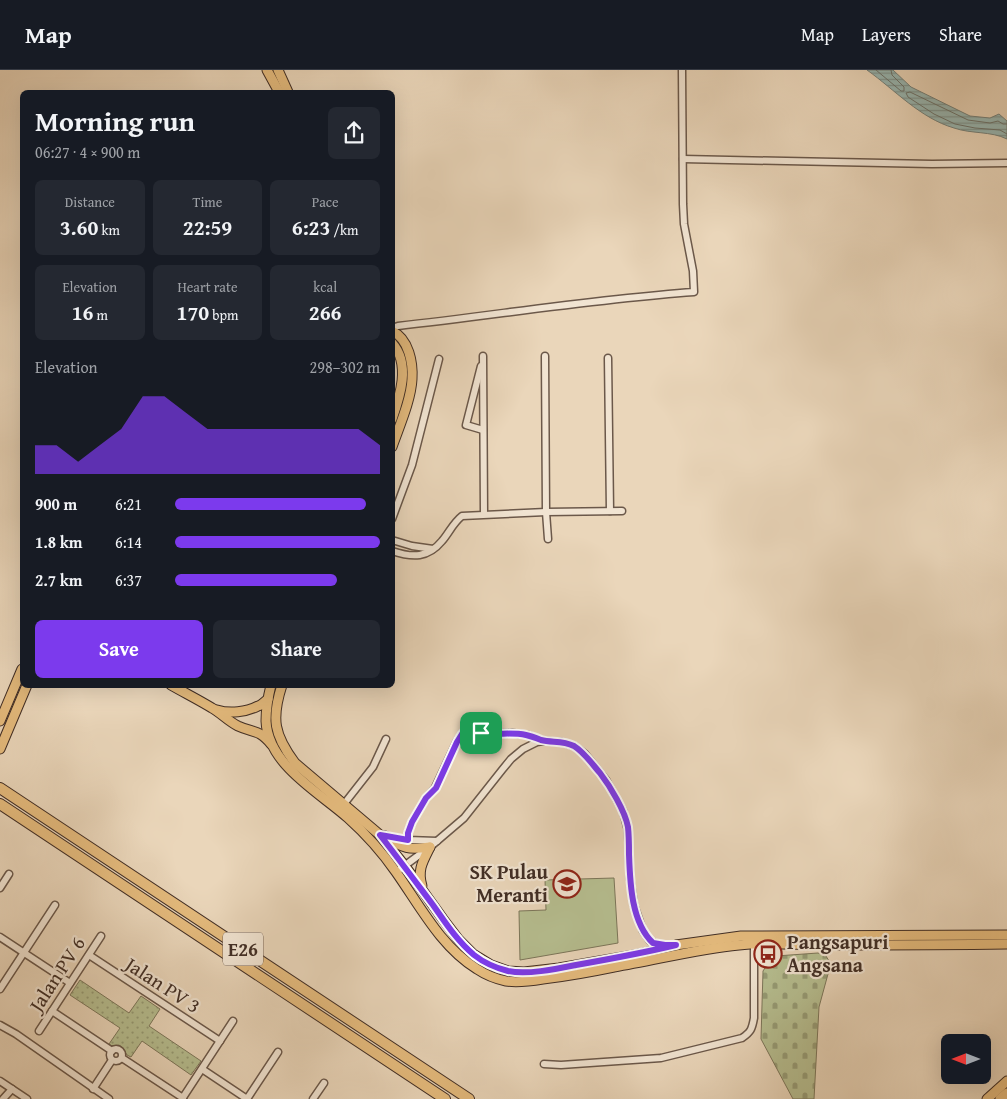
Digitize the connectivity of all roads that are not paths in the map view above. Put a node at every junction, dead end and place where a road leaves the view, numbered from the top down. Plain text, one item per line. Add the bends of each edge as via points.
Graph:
1 (267, 70) edge
2 (278, 70) edge
3 (682, 70) edge
4 (278, 90) edge
5 (287, 90) edge
6 (683, 159) junction
7 (1007, 163) edge
8 (395, 328) edge
9 (395, 331) edge
10 (395, 346) edge
11 (545, 356) dead end
12 (608, 358) dead end
13 (439, 359) dead end
14 (395, 410) edge
15 (483, 430) junction
16 (395, 438) edge
17 (395, 511) edge
18 (610, 511) junction
19 (622, 511) dead end
20 (546, 512) junction
21 (484, 514) junction
22 (548, 539) dead end
23 (395, 541) edge
24 (433, 549) junction
25 (395, 552) edge
26 (20, 674) edge
27 (26, 688) edge
28 (177, 688) edge
29 (270, 688) edge
30 (281, 688) edge
31 (268, 698) junction
32 (215, 709) junction
33 (0, 721) edge
34 (386, 739) dead end
35 (543, 741) junction
36 (273, 746) junction
37 (0, 749) edge
38 (0, 788) edge
39 (0, 804) edge
40 (344, 804) junction
41 (383, 836) junction
42 (408, 840) junction
43 (433, 844) junction
44 (405, 866) junction
45 (396, 872) junction
46 (9, 874) dead end
47 (0, 888) edge
48 (423, 892) junction
49 (55, 905) dead end
50 (101, 936) dead end
51 (1007, 936) edge
52 (0, 937) edge
53 (754, 944) junction
54 (1007, 944) edge
55 (676, 945) junction
56 (24, 953) junction
57 (89, 955) junction
58 (70, 983) junction
59 (0, 989) edge
60 (52, 1011) junction
61 (233, 1021) dead end
62 (0, 1025) edge
63 (39, 1031) dead end
64 (220, 1041) junction
65 (112, 1051) junction
66 (278, 1052) dead end
67 (122, 1058) junction
68 (112, 1060) junction
69 (544, 1064) dead end
70 (202, 1069) junction
71 (0, 1081) edge
72 (1007, 1081) edge
73 (324, 1083) dead end
74 (93, 1088) junction
75 (12, 1089) junction
76 (1007, 1093) edge
77 (182, 1098) edge
78 (3, 1099) edge
79 (27, 1099) edge
80 (108, 1099) edge
81 (247, 1099) edge
82 (313, 1099) edge
83 (445, 1099) edge
84 (469, 1099) edge
85 (987, 1099) edge
86 (1000, 1099) edge

1 - 4 main road
2 - 5 main road
3 - 6 street
6 - 7 street
6 - 8 street via 684,224 694,292 502,312
9 - 16 main road via 409,352 412,379
10 - 14 main road via 402,370
11 - 20 street
12 - 18 street
13 - 17 street via 412,465
15 - 15 street via 483,384 483,356 466,425
15 - 21 street
18 - 19 street
18 - 20 street
20 - 21 street
20 - 22 street
21 - 24 street via 462,516 456,520 442,542
23 - 24 street
24 - 25 street via 413,556
26 - 33 main road
27 - 37 main road
28 - 32 main road
29 - 31 main road
30 - 40 main road via 276,722 285,750 295,764
31 - 32 main road via 260,706 245,710 227,712
31 - 36 main road via 266,723
32 - 36 main road via 239,726 257,732
34 - 40 street via 373,767
35 - 42 street via 528,735 481,733 467,728 436,788 412,822
35 - 43 street via 523,749 511,759 464,818
35 - 55 street via 574,746 585,754 606,780 627,822 634,905 643,931 653,943
36 - 45 main road via 302,782 366,834
38 - 84 highway, E26
39 - 83 highway, E26
40 - 41 main road
41 - 42 street
41 - 43 main road via 404,848 416,849
41 - 44 main road
42 - 43 street
43 - 44 street
43 - 48 main road via 420,870
44 - 45 street
44 - 48 main road
45 - 53 main road via 451,948 477,969 507,981 561,977 721,947
46 - 47 street
48 - 55 main road via 473,954 508,971 559,968
49 - 56 street
50 - 57 street, Jalan PV 6
51 - 55 main road via 741,936
52 - 56 street
53 - 54 main road
53 - 69 street via 754,1018 752,1028 742,1038 661,1058
56 - 58 street
56 - 59 street
57 - 58 street, Jalan PV 6
57 - 64 street, Jalan PV 3
58 - 60 street, Jalan PV 6
60 - 63 street, Jalan PV 6
60 - 65 street
61 - 64 street
62 - 74 street
64 - 70 street
65 - 67 street via 121,1050
65 - 68 street
66 - 81 street
67 - 68 street
67 - 77 street
68 - 74 street
70 - 77 street
70 - 81 street
71 - 75 street
72 - 85 main road
73 - 82 street
74 - 80 street
75 - 78 street
75 - 79 street
76 - 86 main road

